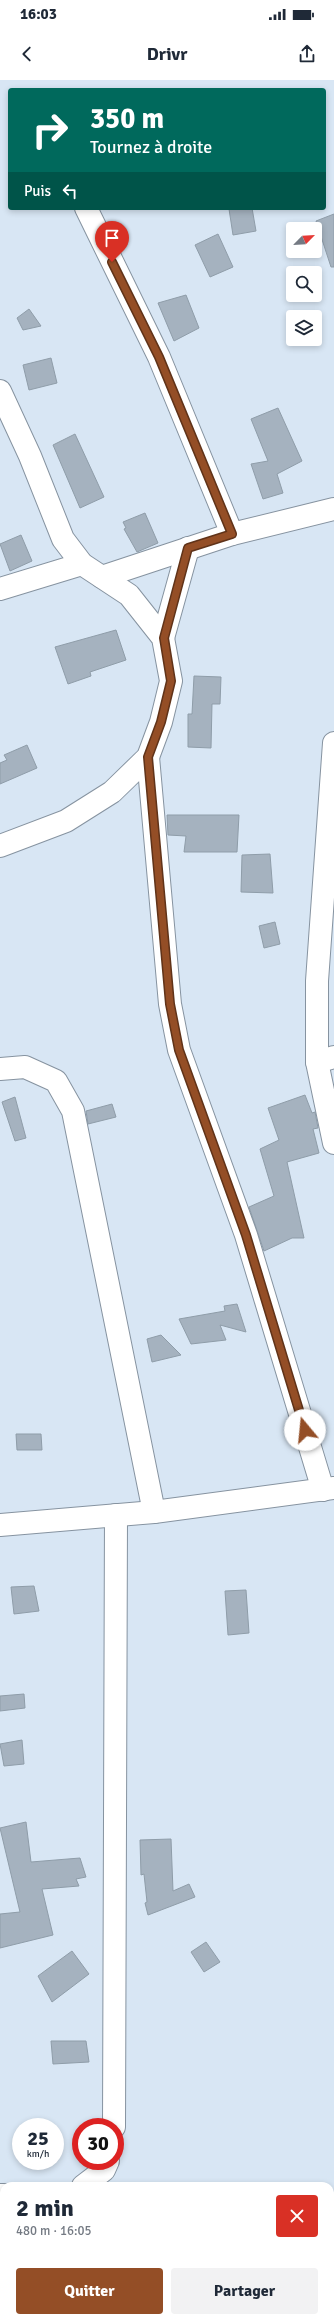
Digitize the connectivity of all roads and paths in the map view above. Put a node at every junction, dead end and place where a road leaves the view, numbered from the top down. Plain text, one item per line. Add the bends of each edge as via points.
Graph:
1 (87, 210) edge
2 (0, 391) edge
3 (9, 431) edge
4 (334, 509) edge
5 (232, 534) junction
6 (188, 548) junction
7 (82, 564) junction
8 (102, 577) junction
9 (0, 589) edge
10 (164, 638) junction
11 (334, 743) edge
12 (148, 757) junction
13 (0, 846) edge
14 (325, 1060) edge
15 (0, 1069) edge
16 (334, 1143) edge
17 (329, 1489) edge
18 (154, 1512) junction
19 (116, 1515) junction
20 (0, 1525) edge
21 (114, 2118) edge
22 (104, 2170) edge
23 (88, 2182) edge

1 - 5 street via 159,357
2 - 3 street
3 - 7 street via 63,538
4 - 5 street
5 - 6 street
6 - 8 street
6 - 10 street
7 - 8 street
7 - 9 street
8 - 10 street via 129,594
10 - 12 street via 171,681 161,722
11 - 14 street via 317,981
12 - 13 street via 112,792 66,821
12 - 17 street via 170,1004 179,1050 246,1235
14 - 16 street
15 - 18 street via 25,1067 56,1081 73,1111
17 - 18 street
18 - 19 street
19 - 20 street
19 - 21 street
22 - 23 street

